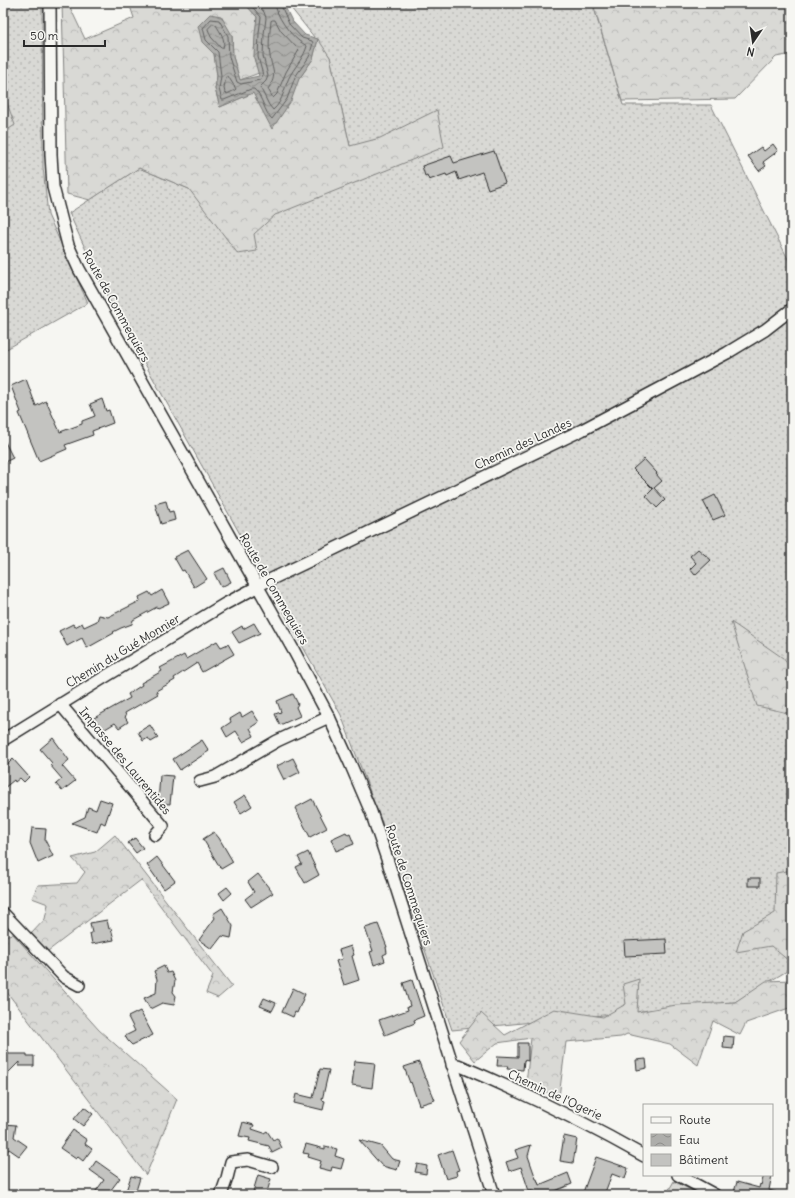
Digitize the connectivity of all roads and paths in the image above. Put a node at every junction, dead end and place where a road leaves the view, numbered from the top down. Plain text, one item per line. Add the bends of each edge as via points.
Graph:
1 (50, 3) edge
2 (792, 309) edge
3 (256, 586) junction
4 (60, 704) junction
5 (329, 717) junction
6 (3, 740) edge
7 (200, 781) dead end
8 (156, 835) dead end
9 (3, 913) edge
10 (79, 985) dead end
11 (452, 1065) junction
12 (643, 1155) edge
13 (272, 1167) dead end
14 (680, 1176) edge
15 (221, 1195) edge
16 (494, 1195) edge
17 (716, 1195) edge

1 - 3 street, Route de Commequiers via 53,187 68,245
2 - 3 street, Chemin des Landes via 765,330 727,353 589,427
3 - 4 street, Chemin du Gué Monnier
3 - 5 street, Route de Commequiers
4 - 6 street, Chemin du Gué Monnier
4 - 8 street, Impasse des Laurentides via 163,826
5 - 7 street via 277,741 215,777
5 - 11 street, Route de Commequiers via 371,812
9 - 10 street via 64,977
11 - 12 street, Chemin de l'Ogerie via 458,1065 521,1092 600,1130
11 - 16 street, Route de Commequiers
13 - 15 street via 248,1160 231,1162
14 - 17 street

